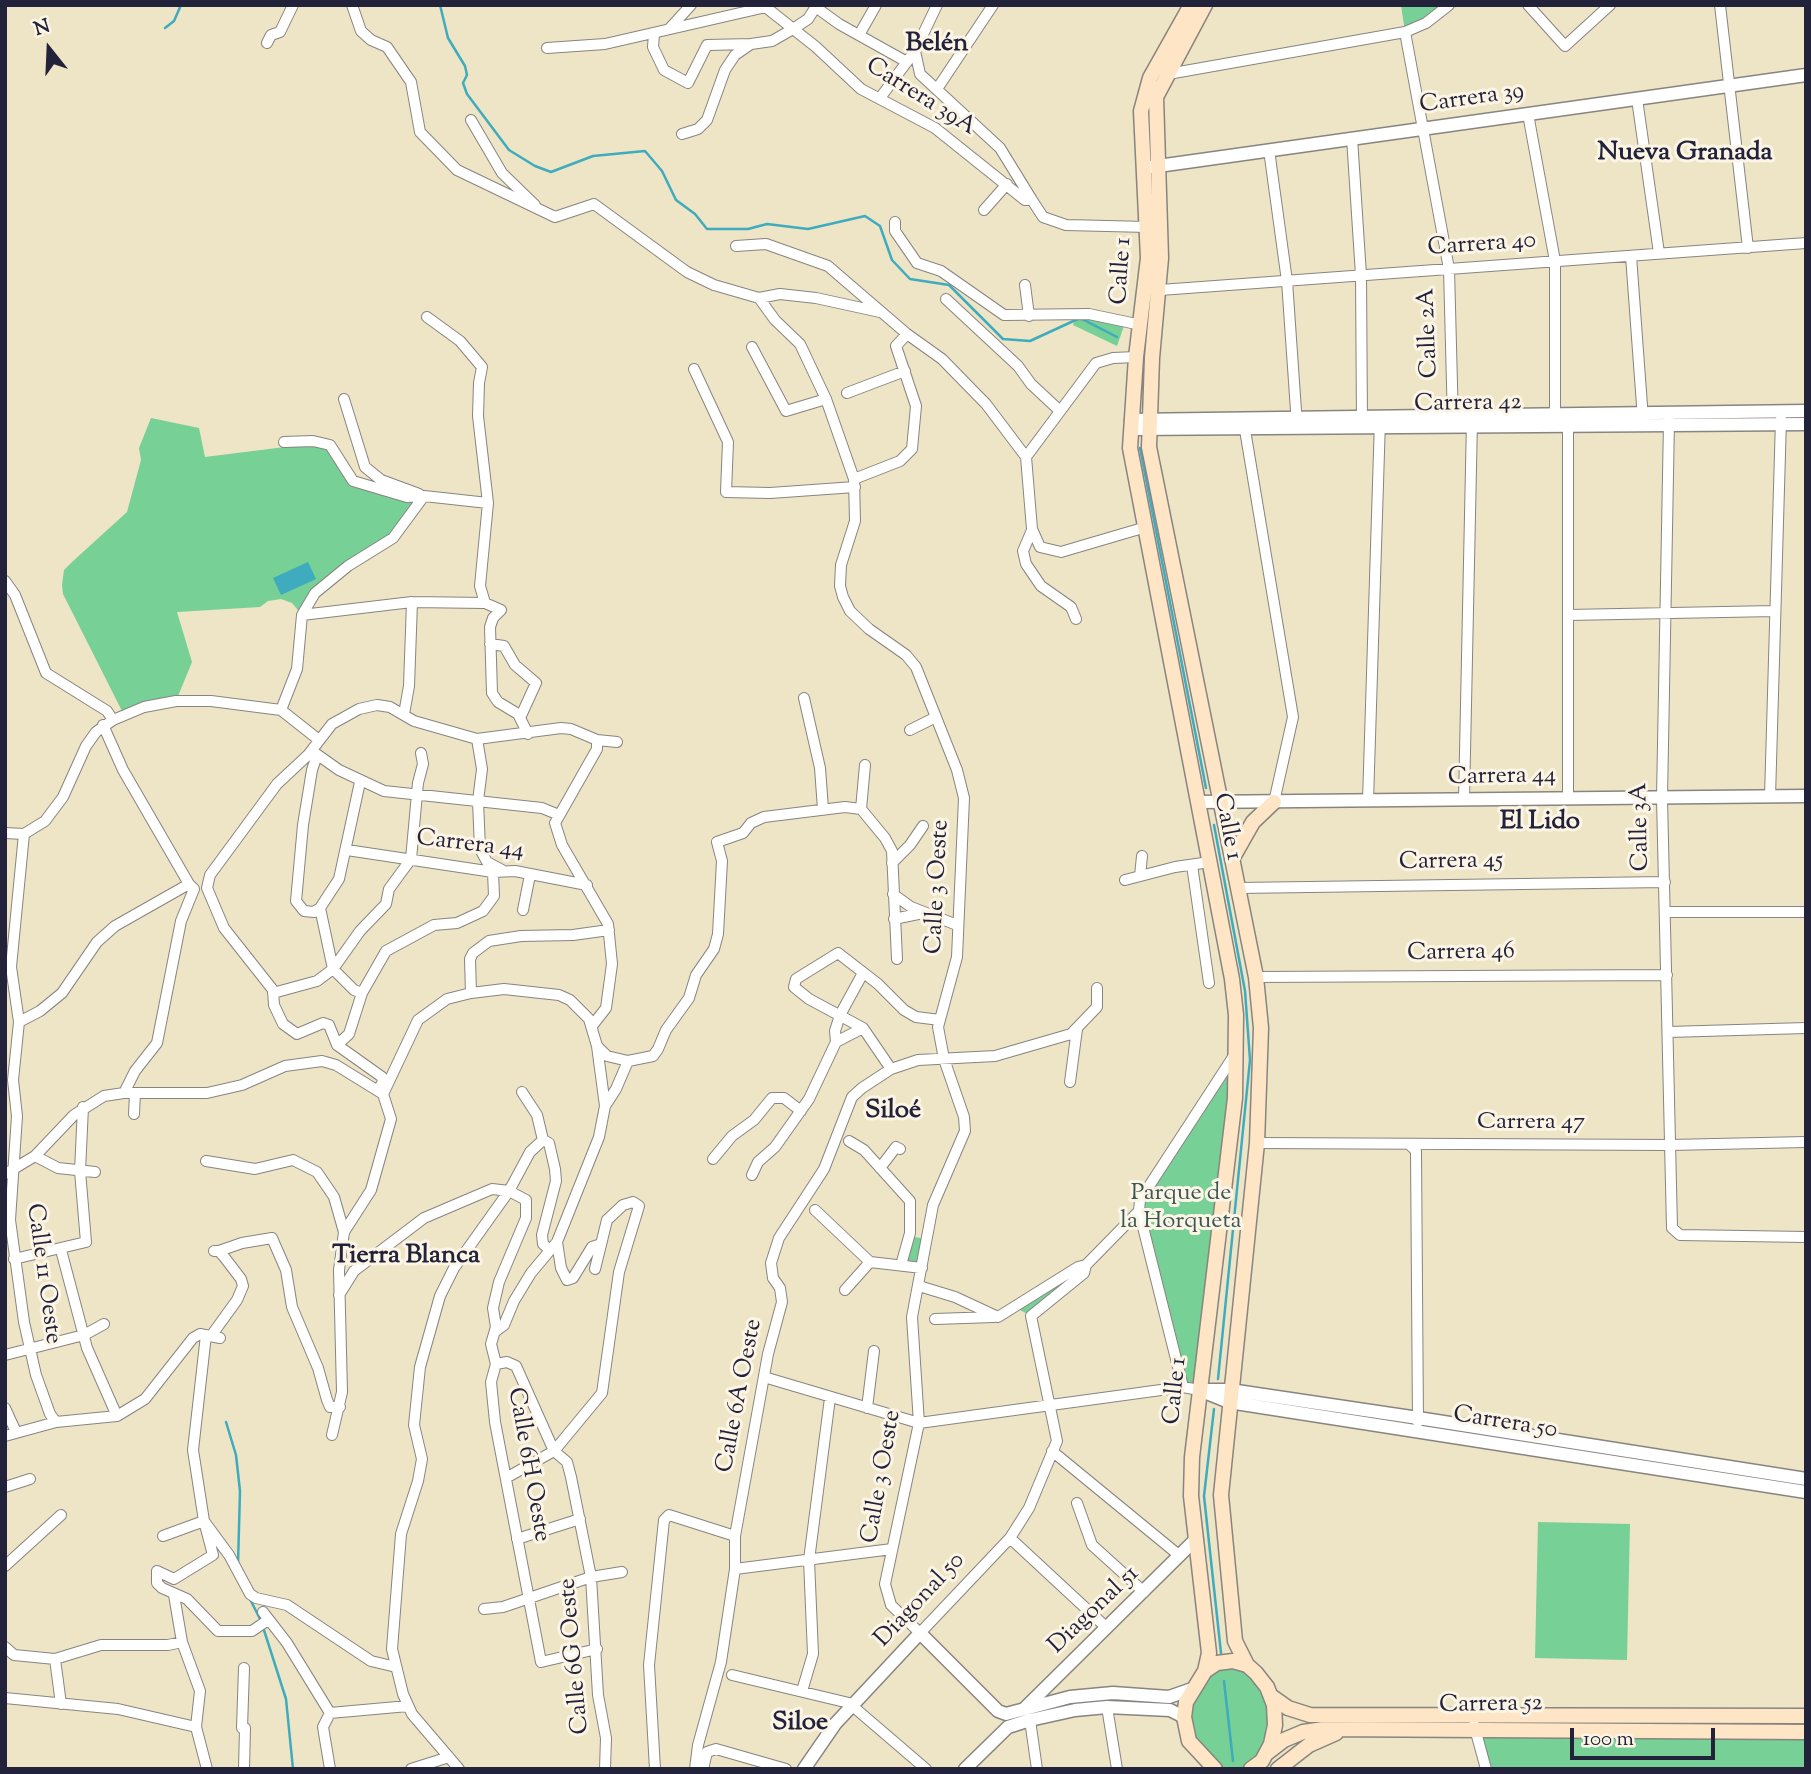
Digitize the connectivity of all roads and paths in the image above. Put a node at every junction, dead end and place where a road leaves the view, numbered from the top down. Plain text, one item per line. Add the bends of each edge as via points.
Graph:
1 (293, 5) edge
2 (352, 5) edge
3 (691, 5) edge
4 (876, 5) edge
5 (937, 5) edge
6 (993, 5) edge
7 (1191, 5) edge
8 (1205, 5) edge
9 (1449, 5) edge
10 (1528, 5) edge
11 (1610, 5) edge
12 (1720, 5) edge
13 (764, 6) edge
14 (817, 6) edge
15 (669, 29) junction
16 (793, 29) junction
17 (1405, 32) junction
18 (654, 34) junction
19 (859, 35) junction
20 (267, 43) dead end
21 (751, 44) junction
22 (547, 48) dead end
23 (915, 51) junction
24 (907, 62) junction
25 (1168, 74) junction
26 (1806, 75) edge
27 (1730, 85) junction
28 (937, 89) junction
29 (880, 98) junction
30 (1637, 99) junction
31 (1528, 114) junction
32 (471, 120) dead end
33 (1424, 128) junction
34 (682, 134) dead end
35 (1352, 138) junction
36 (1269, 150) junction
37 (1151, 167) junction
38 (1007, 184) junction
39 (1032, 200) junction
40 (984, 210) dead end
41 (539, 212) junction
42 (895, 222) dead end
43 (1148, 227) junction
44 (1806, 243) edge
45 (736, 246) dead end
46 (1748, 248) junction
47 (1659, 253) junction
48 (1631, 256) junction
49 (1555, 261) junction
50 (1449, 269) junction
51 (1361, 275) junction
52 (1287, 281) junction
53 (1026, 285) dead end
54 (1160, 290) junction
55 (759, 298) junction
56 (946, 299) dead end
57 (880, 312) junction
58 (1029, 316) junction
59 (431, 320) dead end
60 (1141, 325) junction
61 (907, 334) junction
62 (752, 346) dead end
63 (1136, 357) junction
64 (694, 369) dead end
65 (905, 370) junction
66 (847, 393) dead end
67 (344, 399) dead end
68 (826, 399) junction
69 (1060, 411) junction
70 (1806, 411) edge
71 (1781, 418) junction
72 (1643, 419) junction
73 (1669, 419) junction
74 (1561, 420) junction
75 (1453, 421) junction
76 (1472, 421) junction
77 (1362, 422) junction
78 (1380, 422) junction
79 (1243, 423) junction
80 (1297, 423) junction
81 (1149, 424) junction
82 (1806, 424) edge
83 (1131, 425) junction
84 (284, 442) dead end
85 (1026, 457) junction
86 (854, 483) junction
87 (424, 496) junction
88 (488, 503) junction
89 (1146, 527) junction
90 (1032, 529) junction
91 (5, 581) edge
92 (412, 602) junction
93 (485, 603) junction
94 (1775, 611) junction
95 (1665, 613) junction
96 (302, 615) junction
97 (1568, 615) junction
98 (1076, 619) dead end
99 (490, 644) junction
100 (804, 698) dead end
101 (281, 710) junction
102 (404, 714) junction
103 (936, 717) junction
104 (520, 718) junction
105 (113, 720) junction
106 (103, 725) junction
107 (910, 730) dead end
108 (528, 733) junction
109 (472, 738) junction
110 (319, 740) junction
111 (597, 740) junction
112 (617, 742) dead end
113 (315, 752) junction
114 (421, 753) dead end
115 (865, 765) dead end
116 (360, 782) junction
117 (417, 794) junction
118 (1806, 796) edge
119 (1770, 797) junction
120 (1662, 798) junction
121 (1568, 799) junction
122 (1464, 800) junction
123 (478, 801) junction
124 (1368, 801) junction
125 (1198, 802) junction
126 (1221, 802) junction
127 (1273, 802) junction
128 (823, 809) junction
129 (861, 809) junction
130 (559, 815) junction
131 (923, 826) dead end
132 (5, 834) edge
133 (23, 834) junction
134 (348, 850) junction
135 (1142, 856) dead end
136 (411, 859) junction
137 (1232, 859) junction
138 (1210, 862) junction
139 (892, 863) junction
140 (1192, 865) junction
141 (498, 871) junction
142 (530, 875) junction
143 (1140, 876) junction
144 (1125, 880) dead end
145 (1665, 882) junction
146 (206, 883) junction
147 (587, 886) junction
148 (191, 887) junction
149 (1238, 888) junction
150 (893, 894) junction
151 (320, 908) junction
152 (523, 910) dead end
153 (1665, 912) junction
154 (1806, 912) edge
155 (923, 913) junction
156 (894, 919) junction
157 (957, 925) junction
158 (609, 930) junction
159 (897, 960) dead end
160 (336, 966) junction
161 (8, 967) edge
162 (863, 973) junction
163 (1667, 975) junction
164 (1256, 977) junction
165 (1209, 984) dead end
166 (1097, 988) dead end
167 (273, 993) junction
168 (471, 993) junction
169 (362, 997) junction
170 (840, 1015) junction
171 (940, 1020) junction
172 (19, 1022) junction
173 (592, 1026) junction
174 (863, 1028) junction
175 (1806, 1028) edge
176 (1077, 1029) junction
177 (1668, 1032) junction
178 (836, 1042) junction
179 (337, 1045) junction
180 (597, 1046) junction
181 (1237, 1051) junction
182 (944, 1059) junction
183 (628, 1061) junction
184 (891, 1069) junction
185 (9, 1080) edge
186 (1070, 1082) dead end
187 (380, 1092) junction
188 (522, 1092) dead end
189 (130, 1093) junction
190 (605, 1106) junction
191 (83, 1107) junction
192 (801, 1111) junction
193 (134, 1114) dead end
194 (543, 1140) junction
195 (849, 1140) dead end
196 (1806, 1142) edge
197 (1257, 1143) junction
198 (1670, 1145) junction
199 (1416, 1147) junction
200 (900, 1149) dead end
201 (35, 1156) junction
202 (713, 1158) dead end
203 (206, 1161) dead end
204 (880, 1168) junction
205 (79, 1171) junction
206 (95, 1172) dead end
207 (9, 1173) edge
208 (752, 1175) dead end
209 (509, 1191) junction
210 (815, 1210) dead end
211 (1139, 1211) junction
212 (345, 1232) junction
213 (909, 1236) junction
214 (1806, 1237) edge
215 (926, 1239) junction
216 (601, 1244) junction
217 (9, 1246) edge
218 (554, 1246) junction
219 (61, 1250) junction
220 (14, 1259) junction
221 (870, 1262) junction
222 (901, 1265) junction
223 (1086, 1265) junction
224 (339, 1266) junction
225 (922, 1268) junction
226 (596, 1269) dead end
227 (354, 1271) junction
228 (919, 1286) junction
229 (845, 1290) dead end
230 (339, 1295) junction
231 (998, 1317) junction
232 (935, 1319) dead end
233 (104, 1324) dead end
234 (496, 1331) junction
235 (83, 1335) junction
236 (212, 1336) junction
237 (31, 1347) junction
238 (874, 1351) dead end
239 (5, 1355) edge
240 (496, 1363) junction
241 (764, 1377) junction
242 (1183, 1387) junction
243 (1199, 1390) junction
244 (1230, 1396) junction
245 (830, 1398) junction
246 (1049, 1404) junction
247 (335, 1407) junction
248 (5, 1408) edge
249 (867, 1408) junction
250 (117, 1416) junction
251 (1418, 1418) junction
252 (56, 1422) junction
253 (919, 1423) junction
254 (16, 1432) junction
255 (1418, 1432) junction
256 (331, 1435) dead end
257 (5, 1436) edge
258 (554, 1451) junction
259 (1052, 1451) junction
260 (506, 1478) junction
261 (30, 1479) dead end
262 (1806, 1479) edge
263 (5, 1487) edge
264 (1806, 1492) edge
265 (1077, 1503) dead end
266 (61, 1515) dead end
267 (580, 1519) junction
268 (204, 1521) junction
269 (163, 1536) dead end
270 (735, 1536) junction
271 (1010, 1538) junction
272 (517, 1539) junction
273 (1195, 1540) junction
274 (892, 1549) junction
275 (1180, 1556) junction
276 (809, 1560) junction
277 (5, 1566) edge
278 (735, 1569) junction
279 (622, 1572) dead end
280 (591, 1577) junction
281 (1144, 1592) junction
282 (174, 1595) junction
283 (529, 1600) junction
284 (484, 1609) dead end
285 (1107, 1628) junction
286 (920, 1633) junction
287 (182, 1642) junction
288 (5, 1647) edge
289 (597, 1649) junction
290 (55, 1659) junction
291 (1247, 1665) junction
292 (396, 1667) junction
293 (244, 1668) dead end
294 (1205, 1671) junction
295 (732, 1675) dead end
296 (1192, 1689) junction
297 (802, 1691) junction
298 (1146, 1695) junction
299 (1271, 1696) junction
300 (5, 1698) edge
301 (61, 1704) junction
302 (408, 1706) junction
303 (853, 1706) junction
304 (1107, 1707) junction
305 (1145, 1709) junction
306 (330, 1713) junction
307 (1026, 1715) junction
308 (1806, 1716) edge
309 (1184, 1717) junction
310 (1474, 1722) junction
311 (197, 1727) junction
312 (1344, 1730) junction
313 (1806, 1732) edge
314 (1267, 1753) junction
315 (449, 1757) junction
316 (1214, 1768) edge
317 (1253, 1768) edge
318 (207, 1769) edge
319 (244, 1769) edge
320 (330, 1769) edge
321 (411, 1769) edge
322 (459, 1769) edge
323 (606, 1769) edge
324 (655, 1769) edge
325 (695, 1769) edge
326 (703, 1769) edge
327 (786, 1769) edge
328 (804, 1769) edge
329 (926, 1769) edge
330 (965, 1769) edge
331 (1037, 1769) edge
332 (1117, 1769) edge
333 (1278, 1769) edge
334 (1486, 1769) edge

1 - 20 street via 280,32 271,35
2 - 41 street via 360,31 387,47 411,82 420,132 442,157 457,170
3 - 15 street
4 - 19 street
5 - 23 street
6 - 28 street
7 - 37 main road, Calle 1 via 1144,93 1141,111
8 - 25 main road, Calle 1
9 - 17 street
10 - 11 street via 1565,46
12 - 27 street
13 - 15 street, Carrera 39A
13 - 16 street, Carrera 39A
14 - 16 street
14 - 19 street
15 - 18 street, Carrera 39A
16 - 21 street via 772,41
16 - 29 street, Carrera 39A via 861,89
17 - 25 street
17 - 33 street, Calle 2A
18 - 21 street via 653,47 664,70 688,83 707,45
18 - 22 street, Carrera 39A via 605,44
19 - 24 street
21 - 34 street via 735,55 725,70 707,120 698,130
23 - 24 street
23 - 28 street via 920,74
24 - 29 street
25 - 37 main road, Calle 1 via 1156,104
26 - 27 street, Carrera 39
27 - 30 street, Carrera 39
27 - 46 street
28 - 39 street via 1000,148
29 - 38 street, Carrera 39A via 935,128
30 - 31 street, Carrera 39
30 - 47 street
31 - 33 street, Carrera 39
31 - 49 street
32 - 41 street via 502,173
33 - 35 street, Carrera 39
33 - 50 street, Calle 2A
35 - 36 street, Carrera 39
35 - 51 street
36 - 37 street, Carrera 39
36 - 52 street
37 - 43 main road, Calle 1
37 - 54 main road, Calle 1
38 - 39 street, Carrera 39A via 1025,200
38 - 40 street
39 - 43 street, Carrera 39A via 1043,217 1066,225
41 - 55 street via 555,217 594,204 687,272
42 - 58 street via 895,231 917,263 940,271 1004,315
43 - 60 main road, Calle 1 via 1147,291
44 - 46 street, Carrera 40
45 - 57 street via 766,244 828,266
46 - 47 street, Carrera 40
47 - 48 street, Carrera 40
48 - 49 street, Carrera 40
48 - 72 street
49 - 50 street, Carrera 40
49 - 74 street
50 - 51 street, Carrera 40
50 - 75 street, Calle 2A
51 - 52 street, Carrera 40
51 - 77 street
52 - 54 street, Carrera 40
52 - 80 street
53 - 58 street
54 - 81 main road, Calle 1
55 - 57 street via 780,294 816,298
55 - 68 street, Calle 3 Oeste via 800,344
56 - 69 street
57 - 61 street
58 - 60 street via 1089,314
59 - 88 street via 460,341 482,367 478,416
60 - 63 main road, Calle 1
61 - 65 street via 896,346
61 - 85 street via 942,359 978,395
62 - 68 street via 786,411
63 - 69 street via 1096,363
63 - 83 main road, Calle 1
64 - 86 street via 728,442 726,492 770,493
65 - 66 street
65 - 86 street via 916,406 912,449 900,461
67 - 87 street via 365,467 381,480
68 - 86 street, Calle 3 Oeste
69 - 85 street
70 - 71 street, Carrera 42
71 - 73 street, Carrera 42
71 - 82 street, Carrera 42
71 - 94 street
72 - 73 street, Carrera 42
72 - 74 street, Carrera 42
73 - 95 street, Calle 3A
74 - 76 street, Carrera 42
74 - 97 street
75 - 76 street, Carrera 42
75 - 78 street, Carrera 42
76 - 122 street
77 - 78 street, Carrera 42
77 - 80 street, Carrera 42
78 - 124 street
79 - 80 street, Carrera 42
79 - 81 street, Carrera 42
79 - 127 street via 1293,717
81 - 83 street, Carrera 42
81 - 126 main road, Calle 1 via 1149,447
83 - 89 main road, Calle 1 via 1130,448
84 - 87 street via 330,445 354,481 407,497
85 - 90 street
86 - 103 street, Calle 3 Oeste via 855,521 841,565 843,597 869,629 912,660
87 - 88 street
87 - 96 street via 393,538 315,593
88 - 93 street via 480,586
89 - 90 street via 1061,552 1040,547
89 - 125 main road, Calle 1
90 - 98 street via 1023,551 1026,564 1041,586 1071,607
91 - 105 street via 46,673 107,710
92 - 93 street
92 - 96 street
92 - 102 street
93 - 99 street via 501,610 493,618
94 - 95 street
94 - 119 street
95 - 97 street
95 - 120 street, Calle 3A
96 - 101 street via 297,669
97 - 121 street
99 - 104 street via 492,694
99 - 104 street via 504,646 515,665 536,683
100 - 128 street via 820,768
101 - 105 street via 176,701
101 - 110 street
102 - 109 street
102 - 110 street via 377,705 359,709 332,724
103 - 107 street
103 - 157 street, Calle 3 Oeste via 964,798
104 - 108 street
105 - 106 street
106 - 133 street via 86,746 55,809
106 - 148 street via 123,770
108 - 109 street
108 - 111 street via 571,729
109 - 123 street via 482,769
110 - 113 street
111 - 112 street
111 - 130 street via 597,749
113 - 116 street
113 - 146 street via 257,807
113 - 151 street via 296,901 304,911
114 - 117 street
115 - 129 street
116 - 117 street via 384,791
116 - 134 street
117 - 123 street
117 - 136 street
118 - 119 street, Carrera 44
119 - 120 street, Carrera 44
120 - 121 street, Carrera 44
120 - 145 street, Calle 3A
121 - 122 street, Carrera 44
122 - 124 street, Carrera 44
123 - 130 street via 542,808
123 - 141 street via 481,849
124 - 127 street, Carrera 44
125 - 126 street, Carrera 44
125 - 138 main road, Calle 1
126 - 127 street, Carrera 44
126 - 137 main road, Calle 1
127 - 137 main road via 1253,822
128 - 129 street
128 - 183 street via 764,817 743,833 718,842 722,861 714,949 653,1056
129 - 139 street via 890,845
130 - 147 street via 556,833
131 - 139 street
132 - 133 street
133 - 161 street, Calle 11 Oeste
134 - 136 street, Carrera 44
134 - 151 street via 339,879
135 - 143 street
136 - 141 street, Carrera 44
136 - 160 street via 389,889 386,904
137 - 149 main road, Calle 1
138 - 140 street
138 - 181 main road, Calle 1 via 1232,979
139 - 150 street
140 - 143 street
140 - 165 street
141 - 142 street, Carrera 44
141 - 169 street via 489,905 457,923 427,928 386,951
142 - 147 street, Carrera 44
142 - 152 street
143 - 144 street
145 - 149 street, Carrera 45
145 - 153 street, Calle 3A
146 - 148 street
146 - 167 street via 224,928
147 - 158 street
148 - 172 street via 107,933 62,993
148 - 189 street via 157,1043 135,1071
149 - 164 main road, Calle 1
150 - 155 street
150 - 156 street
151 - 160 street
153 - 154 street
153 - 163 street, Calle 3A
155 - 156 street
155 - 157 street
156 - 159 street
157 - 171 street, Calle 3 Oeste via 955,970
158 - 168 street via 489,941 470,959
158 - 173 street via 612,964 607,1008
160 - 167 street via 317,981
160 - 169 street
161 - 172 street, Calle 11 Oeste
162 - 170 street
162 - 170 street via 837,953 793,983 809,999
162 - 171 street via 904,1010 916,1017
163 - 164 street, Carrera 46
163 - 177 street, Calle 3A
164 - 197 main road, Calle 1 via 1261,1028
166 - 176 street via 1097,1007
167 - 179 street via 274,1005 290,1032 297,1034 323,1023 333,1031
168 - 173 street via 504,989 559,995 570,1000
168 - 187 street via 447,999 418,1020
169 - 179 street via 349,1034
170 - 174 street
170 - 178 street
171 - 182 street, Calle 3 Oeste
172 - 185 street, Calle 11 Oeste
173 - 180 street
174 - 178 street
174 - 184 street
175 - 177 street
176 - 182 street via 995,1056
176 - 186 street
177 - 198 street, Calle 3A
178 - 192 street
179 - 187 street via 382,1077
180 - 183 street via 607,1056
180 - 190 street
181 - 211 street via 1140,1200
181 - 243 main road, Calle 1
182 - 184 street via 918,1060
182 - 215 street, Calle 3 Oeste via 965,1131 942,1179
183 - 190 street
184 - 241 street, Calle 6A Oeste via 852,1097 824,1169 779,1238 771,1263 782,1302
185 - 207 street, Calle 11 Oeste via 17,1116
187 - 189 street via 322,1061 285,1066 222,1090
187 - 212 street via 391,1119 384,1150 371,1190
188 - 194 street via 537,1115
189 - 191 street via 94,1100
189 - 193 street
190 - 218 street via 598,1138
191 - 201 street
191 - 205 street
192 - 202 street via 784,1098 772,1098
192 - 208 street
194 - 209 street via 530,1152
194 - 218 street via 549,1143 555,1169 542,1235 543,1244
195 - 204 street
196 - 198 street, Carrera 47
197 - 199 street, Carrera 47
197 - 244 main road, Calle 1
198 - 199 street, Carrera 47
198 - 214 street, Calle 3A via 1672,1228 1680,1235
199 - 251 street
200 - 204 street via 896,1147
201 - 205 street via 46,1164
201 - 207 street
203 - 212 street via 254,1169 293,1160 304,1164 328,1184
204 - 213 street via 910,1201
205 - 206 street
205 - 219 street via 86,1242
207 - 217 street, Calle 11 Oeste
209 - 227 street via 492,1189 431,1214
209 - 234 street, Calle 6H Oeste via 526,1200 526,1218 495,1294
209 - 292 street via 454,1268 440,1296 420,1367 414,1425 422,1459 401,1534 392,1626
210 - 221 street
211 - 223 street
211 - 242 street
212 - 224 street
213 - 215 street
213 - 222 street
215 - 225 street, Calle 3 Oeste
216 - 218 street via 592,1247 573,1278 567,1280
216 - 226 street
216 - 258 street via 613,1212 633,1202 639,1206 619,1272 602,1393
217 - 220 street, Calle 11 Oeste
218 - 234 street
219 - 220 street
219 - 235 street
220 - 237 street, Calle 11 Oeste
221 - 222 street
221 - 229 street
222 - 225 street
223 - 231 street
223 - 246 street via 1084,1273 1031,1316
224 - 227 street
224 - 230 street
225 - 228 street, Calle 3 Oeste
227 - 230 street
228 - 231 street
228 - 253 street, Calle 3 Oeste via 912,1317
230 - 247 street
231 - 232 street
233 - 235 street
234 - 240 street, Calle 6H Oeste via 491,1344
235 - 237 street
235 - 250 street
236 - 247 street via 243,1286 216,1251 272,1238 286,1270 292,1307
236 - 250 street via 192,1338 145,1399
236 - 268 street via 192,1450
237 - 239 street
237 - 252 street, Calle 11 Oeste via 41,1390
238 - 249 street
240 - 258 street, Calle 6G Oeste via 516,1366
240 - 260 street, Calle 6H Oeste via 491,1382
241 - 245 street, Carrera 50
241 - 270 street, Calle 6A Oeste
242 - 243 street, Carrera 50
242 - 246 street, Carrera 50
243 - 244 street, Carrera 50
243 - 273 main road, Calle 1 via 1191,1496
244 - 251 street, Carrera 50
244 - 255 street, Carrera 50
244 - 291 main road, Calle 1 via 1221,1499 1236,1641
245 - 249 street, Carrera 50
245 - 276 street
246 - 253 street, Carrera 50
246 - 259 street via 1057,1441
247 - 256 street
248 - 254 street
249 - 253 street, Carrera 50
250 - 252 street
251 - 255 street
251 - 262 street, Carrera 50
252 - 254 street
253 - 274 street, Calle 3 Oeste
254 - 257 street
255 - 264 street, Carrera 50
258 - 260 street
258 - 267 street, Calle 6G Oeste via 567,1462
259 - 271 street, Diagonal 50 via 1029,1508
259 - 275 street
260 - 272 street, Calle 6H Oeste
261 - 263 street
265 - 281 street via 1092,1545
266 - 277 street
267 - 272 street
267 - 280 street, Calle 6G Oeste
268 - 269 street
268 - 282 street via 213,1555 174,1578 156,1571 157,1583
268 - 292 street via 250,1594 287,1605 372,1661
270 - 278 street, Calle 6A Oeste
270 - 324 street via 667,1515 663,1523 649,1665
271 - 285 street
271 - 286 street, Diagonal 50
272 - 283 street, Calle 6H Oeste
273 - 275 street, Diagonal 51
273 - 294 main road, Calle 1 via 1209,1653
274 - 276 street
274 - 286 street, Calle 3 Oeste via 886,1595
275 - 281 street, Diagonal 51
276 - 278 street
276 - 297 street via 813,1654
278 - 325 street, Calle 6A Oeste via 721,1662
279 - 280 street
280 - 283 street
280 - 289 street, Calle 6G Oeste
281 - 285 street, Diagonal 51
282 - 287 street
282 - 306 street via 187,1599 214,1628 226,1633 262,1627 266,1616
283 - 284 street
283 - 289 street, Calle 6H Oeste via 541,1662
285 - 307 street, Diagonal 51
286 - 303 street, Diagonal 50
286 - 307 street, Calle 3 Oeste via 998,1712
287 - 290 street via 101,1645
287 - 311 street via 200,1691
288 - 290 street via 14,1655
289 - 323 street, Calle 6G Oeste
290 - 301 street
291 - 294 main road via 1225,1661
291 - 299 main road, Calle 1
292 - 302 street
293 - 319 street
294 - 296 main road
295 - 297 street
296 - 298 street via 1170,1697
296 - 309 main road
297 - 303 street
298 - 305 street
298 - 307 street via 1070,1697
299 - 310 main road, Carrera 52 via 1288,1708 1310,1714
299 - 314 main road via 1275,1725
300 - 301 street
301 - 311 street via 118,1709
302 - 306 street
302 - 315 street
303 - 328 street, Diagonal 50
303 - 329 street
304 - 305 street
304 - 307 street
304 - 332 street
305 - 309 street via 1170,1710
306 - 320 street via 323,1727
307 - 330 street, Diagonal 51
307 - 331 street
308 - 310 main road, Carrera 52
309 - 316 main road via 1189,1741
310 - 312 main road, Carrera 52
310 - 313 main road, Carrera 52
310 - 334 street
311 - 318 street
312 - 314 main road, Carrera 52 via 1303,1732
312 - 333 main road via 1309,1745
314 - 317 main road
315 - 321 street
315 - 322 street
326 - 327 street via 707,1752 712,1750

